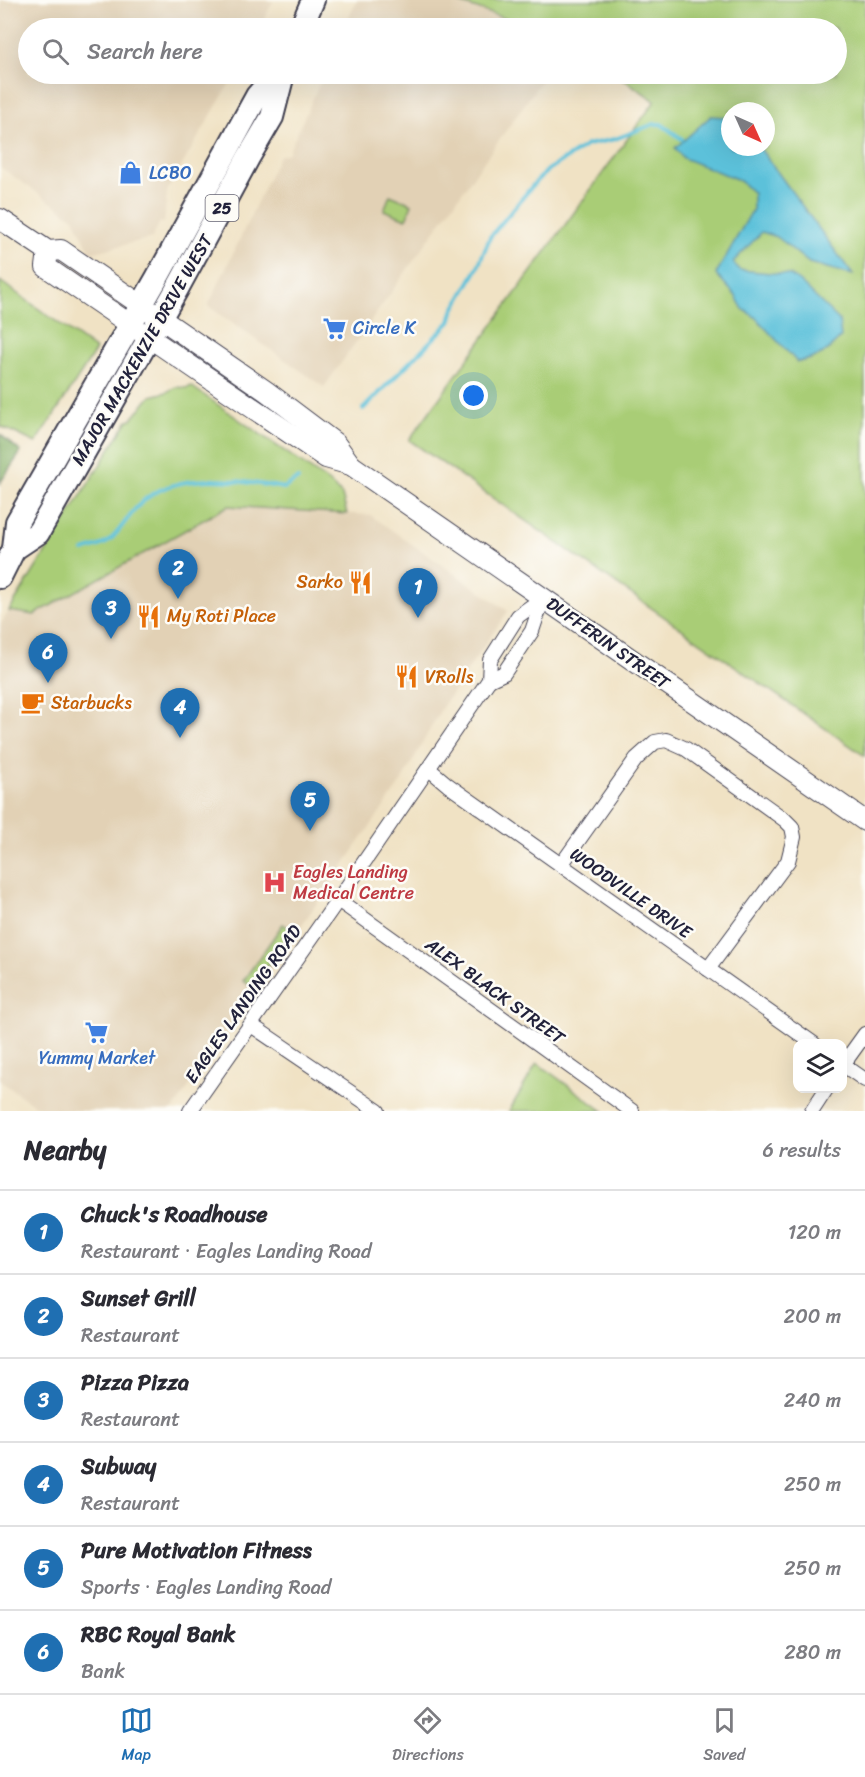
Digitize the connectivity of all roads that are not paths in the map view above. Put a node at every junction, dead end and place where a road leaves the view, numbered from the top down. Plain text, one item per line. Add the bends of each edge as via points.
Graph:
1 (313, 0) edge
2 (305, 18) edge
3 (267, 84) edge
4 (280, 84) edge
5 (0, 219) edge
6 (145, 322) junction
7 (0, 577) edge
8 (543, 598) junction
9 (489, 680) junction
10 (429, 769) junction
11 (865, 821) edge
12 (561, 865) junction
13 (338, 900) junction
14 (708, 969) junction
15 (250, 1025) junction
16 (865, 1034) edge
17 (807, 1039) edge
18 (847, 1059) edge
19 (847, 1068) edge
20 (865, 1080) edge
21 (824, 1093) edge
22 (190, 1111) edge
23 (378, 1111) edge
24 (632, 1111) edge
25 (812, 1111) edge

1 - 2 main road
3 - 6 main road, MAJOR MACKENZIE DRIVE WEST / 25 via 257,96
4 - 6 main road, MAJOR MACKENZIE DRIVE WEST / 25 via 272,117
5 - 6 main road, DUFFERIN STREET via 48,251 61,250
6 - 7 main road, MAJOR MACKENZIE DRIVE WEST / 25 via 38,532 14,549
6 - 8 main road, DUFFERIN STREET via 326,458 351,465
8 - 9 street, EAGLES LANDING ROAD via 532,631 504,673
8 - 9 street, EAGLES LANDING ROAD via 518,616 490,660
8 - 11 main road, DUFFERIN STREET
9 - 10 street, EAGLES LANDING ROAD
10 - 12 street, WOODVILLE DRIVE
10 - 13 street, EAGLES LANDING ROAD
12 - 14 street, WOODVILLE DRIVE
12 - 14 street via 636,759 655,742 666,740 686,749 785,820 794,837 788,861
13 - 15 street, EAGLES LANDING ROAD
13 - 24 street, ALEX BLACK STREET
14 - 17 street, WOODVILLE DRIVE
15 - 22 street, EAGLES LANDING ROAD
15 - 23 street
16 - 18 street
19 - 20 street
21 - 25 street

